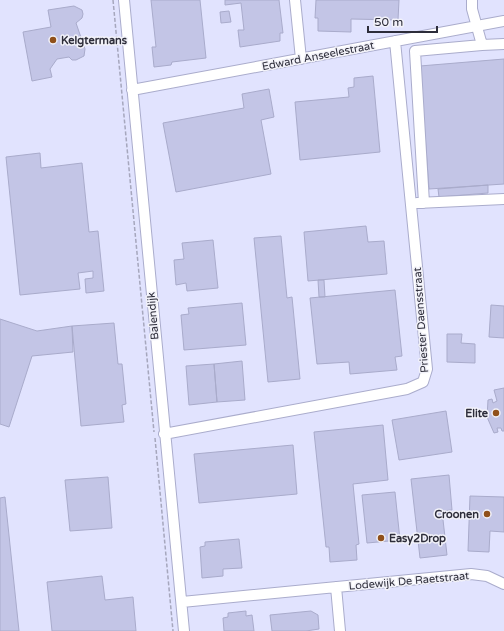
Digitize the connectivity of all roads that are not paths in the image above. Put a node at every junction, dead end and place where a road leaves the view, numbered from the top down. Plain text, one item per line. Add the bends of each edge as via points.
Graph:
1 (124, 0) edge
2 (295, 0) edge
3 (472, 0) edge
4 (504, 21) edge
5 (476, 26) junction
6 (395, 41) junction
7 (504, 44) edge
8 (482, 45) junction
9 (301, 59) junction
10 (132, 90) junction
11 (504, 198) edge
12 (424, 202) junction
13 (411, 203) junction
14 (164, 434) junction
15 (504, 584) edge
16 (336, 587) junction
17 (182, 602) junction
18 (184, 631) edge
19 (340, 631) edge

1 - 10 street, Balendijk
2 - 9 street
3 - 5 street
4 - 5 street, Edward Anseelestraat
5 - 6 street, Edward Anseelestraat
5 - 8 street
6 - 9 street, Edward Anseelestraat
6 - 13 street, Priester Daensstraat
7 - 8 street
8 - 12 street via 415,51
9 - 10 street, Edward Anseelestraat
10 - 14 street, Balendijk
11 - 12 street
12 - 13 street
13 - 14 street, Priester Daensstraat via 427,369 423,382 407,389
14 - 17 street, Balendijk
15 - 16 street, Lodewijk De Raetstraat via 486,576 471,574
16 - 17 street, Lodewijk De Raetstraat
16 - 19 street, Lodewijk De Raetstraat
17 - 18 street, Balendijk

